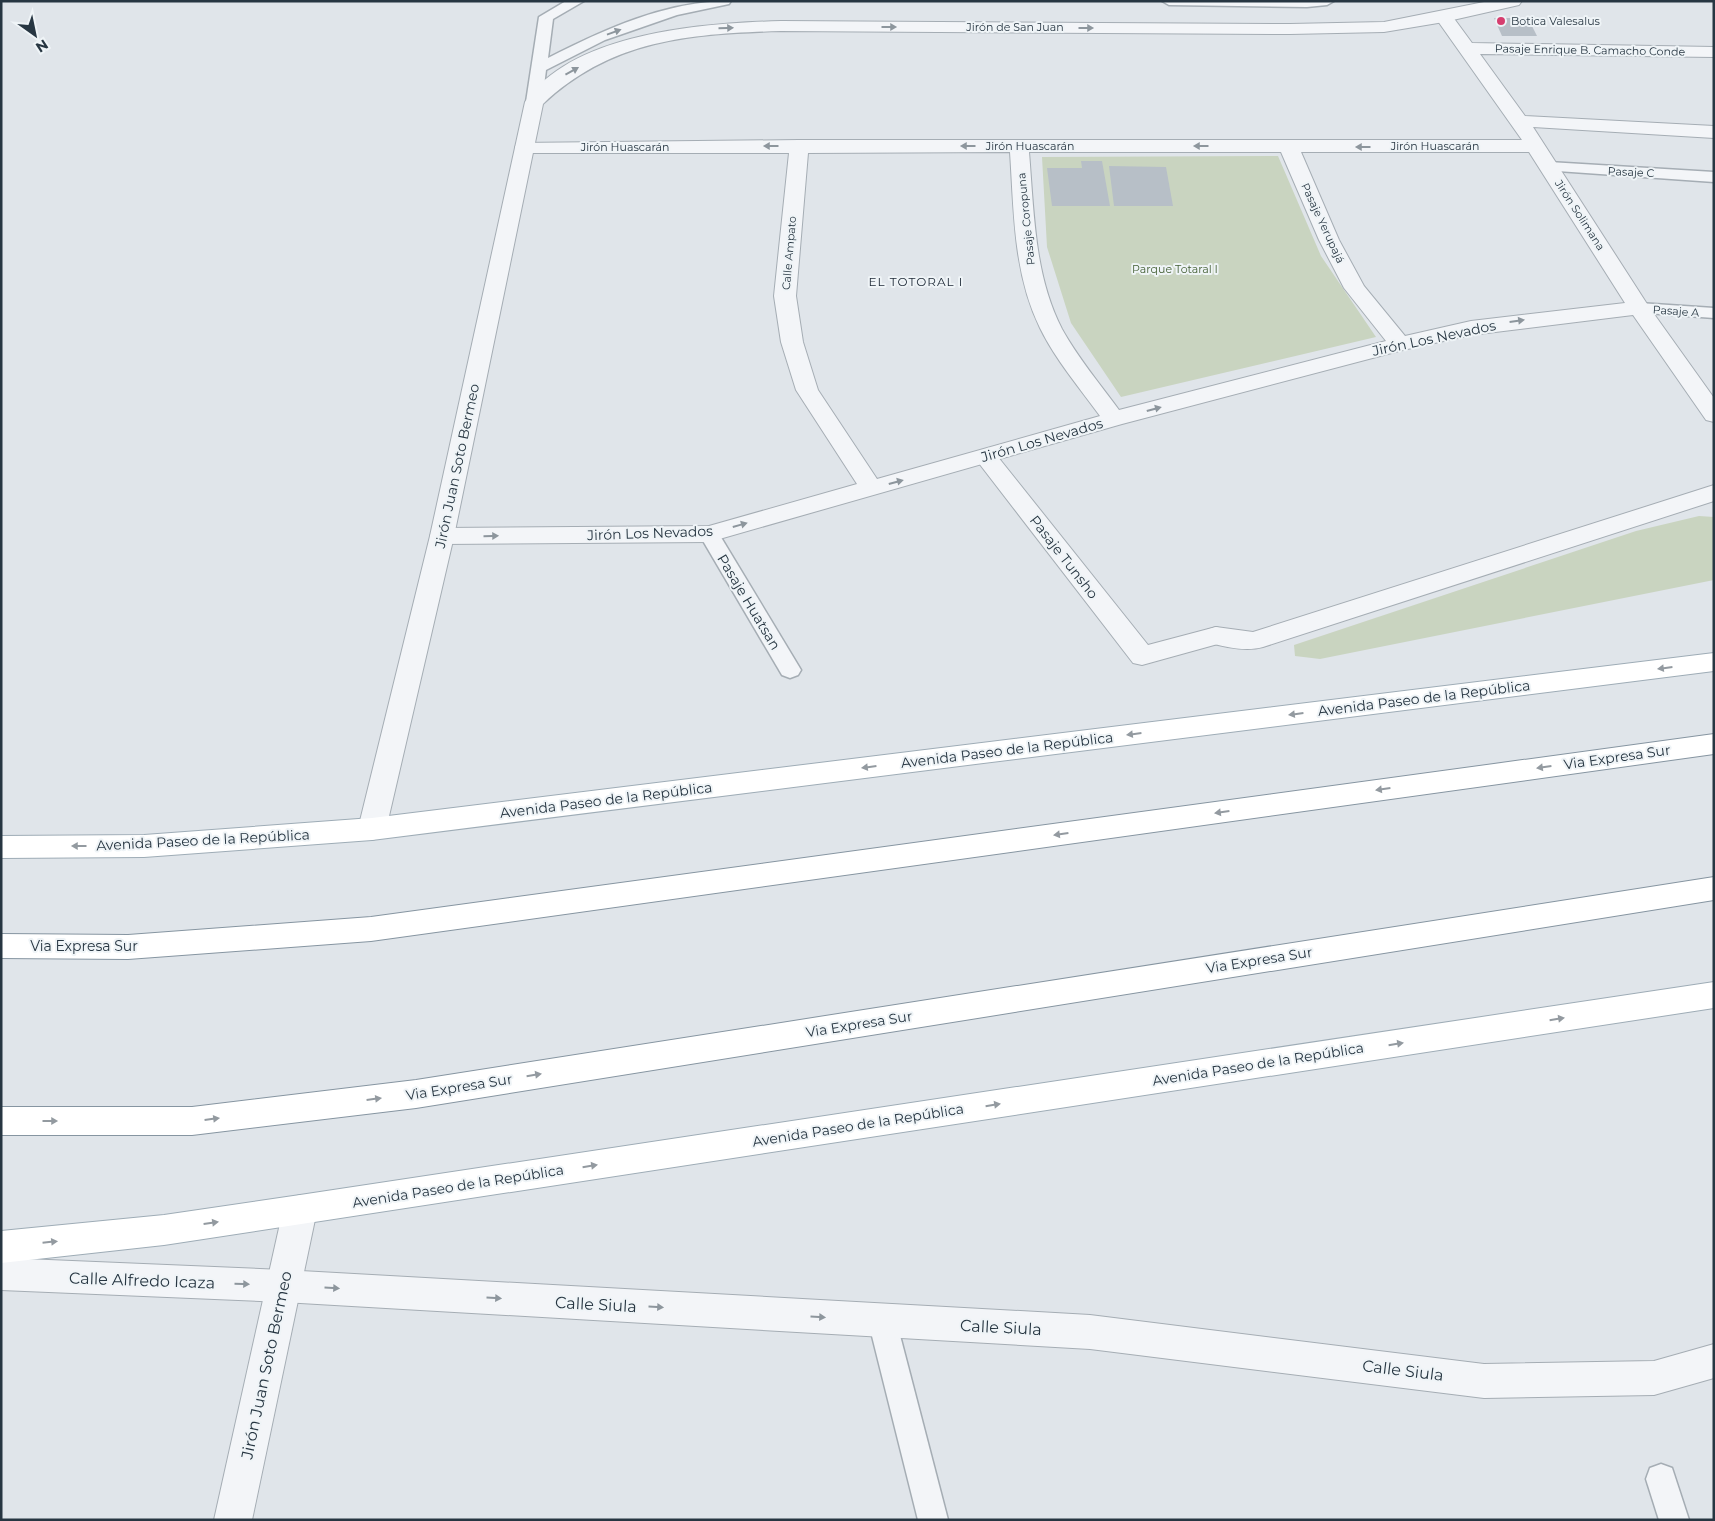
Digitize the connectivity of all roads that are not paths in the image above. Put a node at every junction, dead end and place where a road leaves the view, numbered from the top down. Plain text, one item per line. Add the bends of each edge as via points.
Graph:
1 (577, 1) edge
2 (724, 1) edge
3 (1168, 1) edge
4 (1327, 1) edge
5 (1513, 1) edge
6 (1444, 17) junction
7 (1466, 48) junction
8 (1714, 52) edge
9 (539, 68) junction
10 (534, 102) junction
11 (1519, 122) junction
12 (1714, 132) edge
13 (799, 146) junction
14 (1019, 146) junction
15 (1535, 146) junction
16 (525, 147) junction
17 (1289, 147) junction
18 (1549, 167) junction
19 (1714, 177) edge
20 (1639, 308) junction
21 (1714, 313) edge
22 (1400, 344) junction
23 (1714, 415) edge
24 (1114, 419) junction
25 (986, 457) junction
26 (872, 488) junction
27 (1714, 492) edge
28 (709, 534) junction
29 (442, 536) junction
30 (1714, 662) edge
31 (790, 670) dead end
32 (1714, 744) edge
33 (372, 829) junction
34 (1, 847) edge
35 (1714, 888) edge
36 (1, 946) edge
37 (1714, 995) edge
38 (1, 1121) edge
39 (300, 1210) junction
40 (1, 1247) edge
41 (1, 1274) edge
42 (283, 1286) junction
43 (882, 1320) junction
44 (1714, 1361) edge
45 (1661, 1479) dead end
46 (233, 1520) edge
47 (933, 1520) edge
48 (1674, 1520) edge

1 - 9 lane via 546,17
9 -> 2 lane via 600,37 674,11
3 - 4 lane
5 - 6 street, Jirón de San Juan
6 - 7 street, Jirón Solimana
10 -> 6 street, Jirón de San Juan via 564,75 603,54 658,36 718,28 1299,29 1384,27
7 - 8 street, Pasaje Enrique B. Camacho Conde
7 - 11 street, Jirón Solimana
9 - 10 lane
10 - 16 street, Jirón Juan Soto Bermeo
11 - 12 street
11 - 15 street, Jirón Solimana
14 -> 13 street, Jirón Huascarán
13 -> 16 street, Jirón Huascarán
13 - 26 street, Calle Ampato via 785,296 792,342 807,390
17 -> 14 street, Jirón Huascarán
14 - 24 street, Pasaje Coropuna via 1034,281 1051,328
15 -> 17 street, Jirón Huascarán
15 - 18 street, Jirón Solimana
16 - 29 street, Jirón Juan Soto Bermeo
17 - 22 street, Pasaje Yerupajá via 1329,240 1355,288
18 - 19 lane, Pasaje C
18 - 20 street, Jirón Solimana
20 - 21 lane, Pasaje A
22 -> 20 street, Jirón Los Nevados via 1471,328
20 - 23 street, Jirón Solimana
24 -> 22 street, Jirón Los Nevados
24 - 25 street, Jirón Los Nevados
26 -> 25 street, Jirón Los Nevados
25 - 27 street, Pasaje Tunsho via 1142,656 1216,636 1254,641
28 -> 26 street, Jirón Los Nevados
29 -> 28 street, Jirón Los Nevados
28 - 31 lane, Pasaje Huatsan
29 - 33 street, Jirón Juan Soto Bermeo
30 -> 33 main road, Avenida Paseo de la República
32 -> 36 main road, Via Expresa Sur via 371,929 128,947
33 -> 34 main road, Avenida Paseo de la República via 144,846
38 -> 35 main road, Via Expresa Sur via 192,1121 416,1094
39 -> 37 main road, Avenida Paseo de la República
40 -> 39 main road, Avenida Paseo de la República via 164,1230
39 - 42 street, Jirón Juan Soto Bermeo
41 -> 42 street, Calle Alfredo Icaza
42 -> 43 street, Calle Siula
42 - 46 street, Jirón Juan Soto Bermeo
43 - 44 street, Calle Siula via 1090,1332 1484,1381 1654,1378
43 - 47 lane
45 - 48 lane

